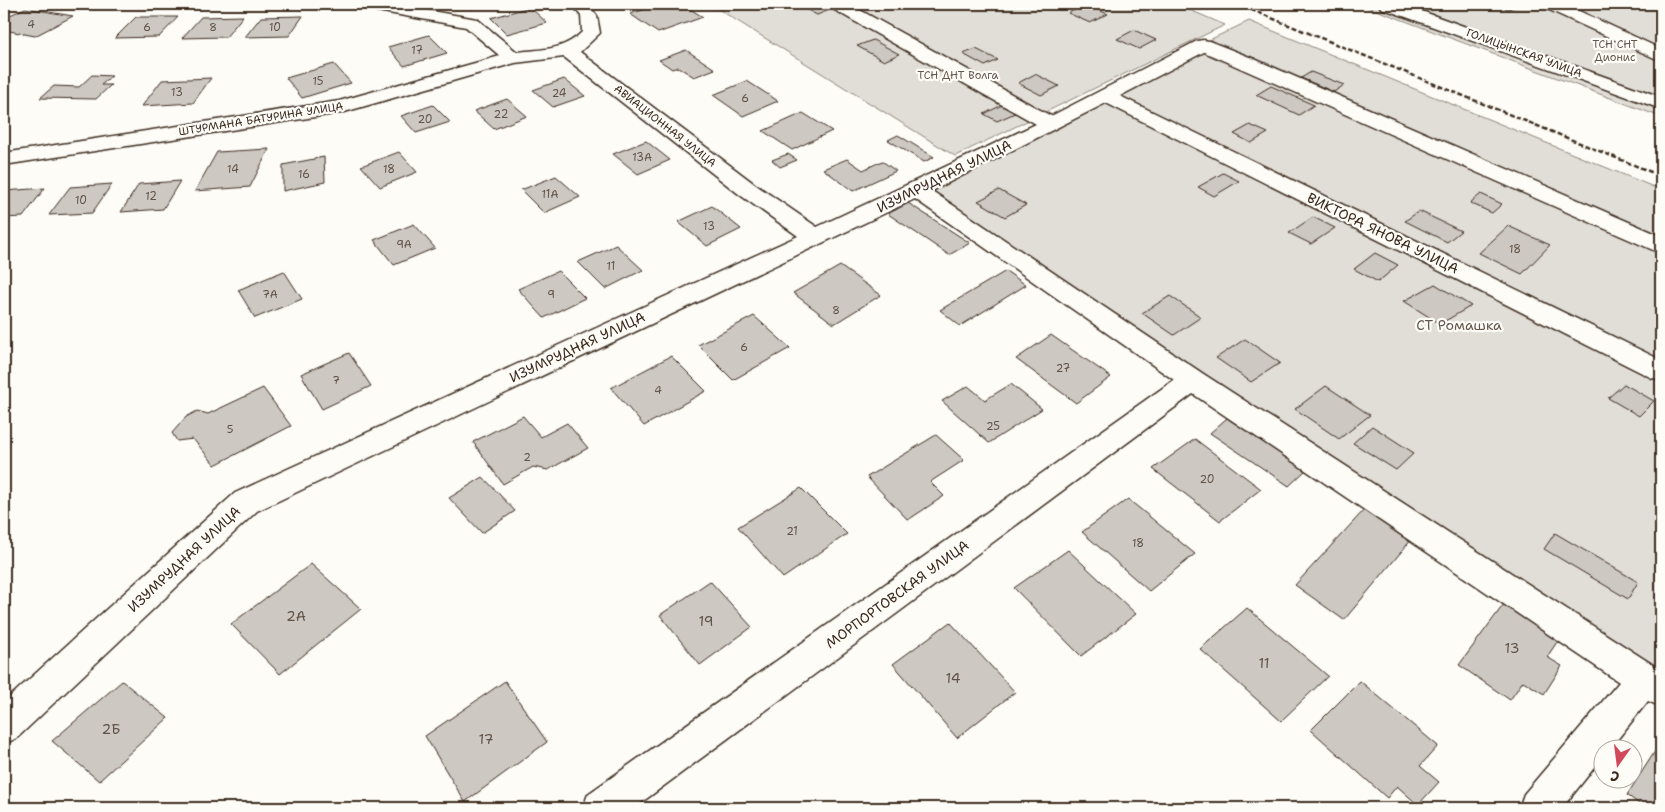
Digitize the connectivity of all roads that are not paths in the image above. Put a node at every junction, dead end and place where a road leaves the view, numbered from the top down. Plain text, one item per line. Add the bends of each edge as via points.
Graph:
1 (366, 4) edge
2 (580, 4) edge
3 (837, 4) edge
4 (1387, 4) edge
5 (1553, 5) dead end
6 (568, 51) junction
7 (1661, 56) edge
8 (513, 58) junction
9 (1106, 96) junction
10 (1661, 103) edge
11 (1051, 124) junction
12 (4, 159) edge
13 (916, 190) junction
14 (814, 236) junction
15 (1661, 245) edge
16 (1661, 371) edge
17 (1193, 380) junction
18 (1653, 685) edge
19 (4, 726) edge
20 (602, 808) edge
21 (1538, 808) edge

1 - 8 street via 471,23
2 - 6 street via 589,16 591,33 580,45
3 - 11 street
4 - 10 street, ГОЛИЦЫНСКАЯ УЛИЦА
5 - 7 street
6 - 8 street, ШТУРМАНА БАТУРИНА УЛИЦА
6 - 14 street, АВИАЦИОННАЯ УЛИЦА via 748,190
8 - 12 street, ШТУРМАНА БАТУРИНА УЛИЦА via 341,107
9 - 11 street, ИЗУМРУДНАЯ УЛИЦА
9 - 15 street, ИЗУМРУДНАЯ УЛИЦА via 1203,45
9 - 16 street, ВИКТОРА ЯНОВА УЛИЦА
11 - 13 street, ИЗУМРУДНАЯ УЛИЦА
13 - 14 street, ИЗУМРУДНАЯ УЛИЦА
13 - 17 street
14 - 19 street, ИЗУМРУДНАЯ УЛИЦА via 246,502
17 - 18 street
17 - 20 street, МОРПОРТОВСКАЯ УЛИЦА
18 - 21 street

